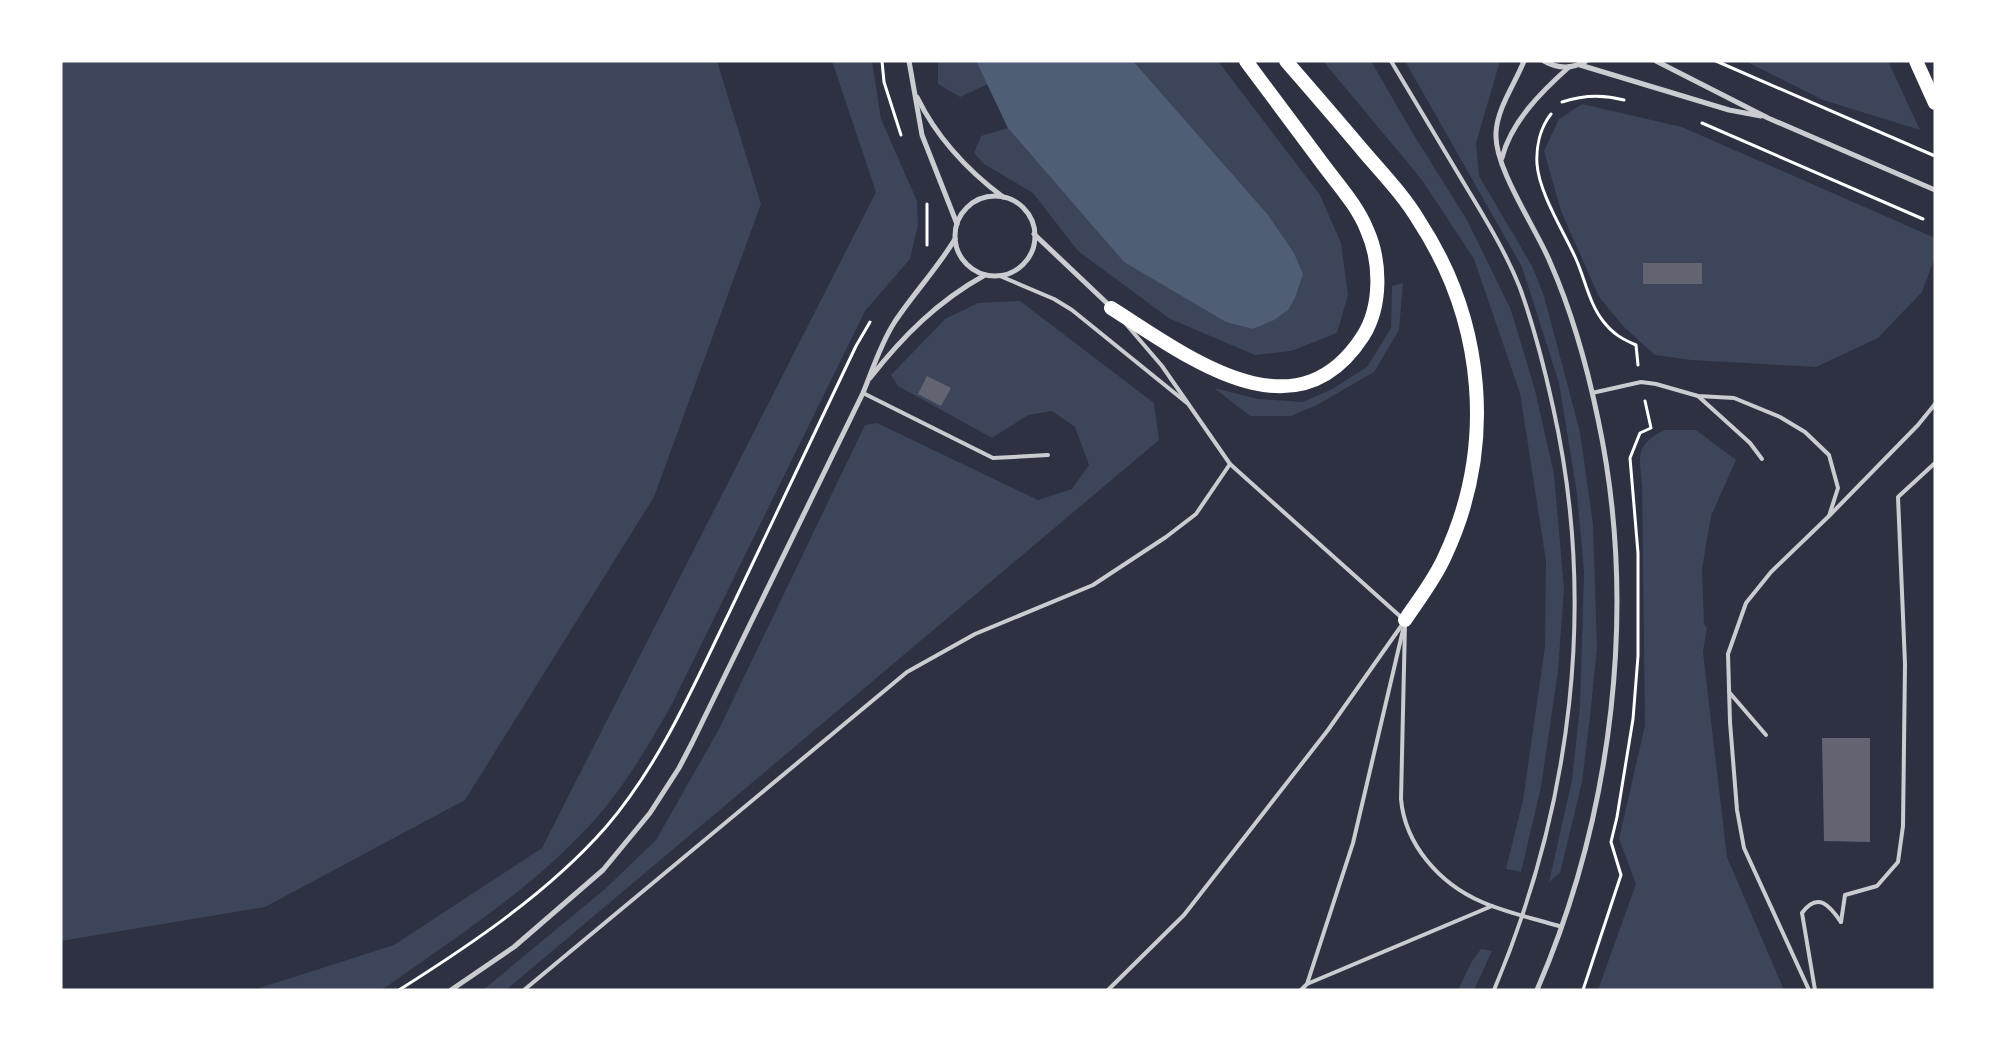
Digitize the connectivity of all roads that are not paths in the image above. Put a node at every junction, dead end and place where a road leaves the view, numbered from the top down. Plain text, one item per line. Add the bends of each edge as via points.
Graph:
1 (909, 61) edge
2 (1246, 61) edge
3 (1286, 61) edge
4 (1391, 61) edge
5 (1524, 61) edge
6 (1544, 61) edge
7 (1586, 61) edge
8 (1656, 61) edge
9 (1916, 61) edge
10 (1580, 65) junction
11 (1569, 67) junction
12 (914, 92) junction
13 (1935, 103) edge
14 (1768, 118) junction
15 (1501, 158) junction
16 (1935, 190) edge
17 (1004, 198) junction
18 (957, 224) junction
19 (1034, 234) junction
20 (955, 239) junction
21 (985, 275) junction
22 (1000, 276) junction
23 (1111, 308) junction
24 (867, 383) junction
25 (863, 393) junction
26 (1592, 394) junction
27 (1698, 396) junction
28 (1935, 404) edge
29 (1191, 407) junction
30 (1048, 455) dead end
31 (1762, 459) dead end
32 (1935, 463) edge
33 (1230, 464) junction
34 (1829, 516) junction
35 (1405, 620) junction
36 (1729, 692) junction
37 (1766, 735) dead end
38 (1492, 906) junction
39 (1523, 915) junction
40 (1562, 927) junction
41 (1307, 984) junction
42 (450, 990) edge
43 (524, 990) edge
44 (1108, 990) edge
45 (1301, 990) edge
46 (1494, 990) edge
47 (1538, 990) edge
48 (1809, 990) edge
49 (1815, 990) edge

1 - 12 street
2 - 23 highway via 1368,230 1377,284 1376,299 1365,333 1345,359 1322,377 1294,386 1260,385 1202,364
3 - 35 highway via 1420,221 1446,267 1472,347 1478,430 1463,509 1445,558
4 - 39 lane via 1482,213 1519,288 1544,366 1565,466 1574,551 1572,694 1554,808
5 - 15 street via 1497,123 1496,140
6 - 11 street via 1558,67
7 - 10 street
8 - 14 street
9 - 13 highway
10 - 11 street
10 - 14 street via 1729,110
11 - 15 street via 1526,112
12 - 17 street via 945,142 963,163
12 - 18 street via 922,135
14 - 16 street
15 - 26 street via 1566,300
17 - 18 street via 994,196 976,202 964,211
17 - 19 street via 1025,211
18 - 20 street
19 - 22 street via 1032,249 1025,262
19 - 23 street
20 - 21 street via 964,262
20 - 24 street via 893,324 878,351
21 - 22 street
21 - 24 street via 924,317
22 - 29 lane via 1072,310
23 - 29 lane via 1162,366
24 - 25 street
25 - 30 lane via 993,458
25 - 42 street via 692,743 650,813 617,854 585,886 514,947
26 - 27 lane via 1640,382
26 - 40 street via 1611,505 1616,586 1615,641 1607,730 1591,827
27 - 31 lane via 1750,442
27 - 34 lane via 1734,398 1780,417 1805,432 1829,455 1838,488
28 - 34 lane
29 - 33 lane
32 - 49 lane via 1898,497 1906,748 1898,862 1877,886 1845,895 1842,922 1823,902 1814,902 1802,913
33 - 35 lane
33 - 43 lane via 1196,514 1092,585 975,634 908,672
34 - 36 lane via 1771,572 1746,603 1728,654
35 - 38 lane via 1402,815 1408,832 1429,863 1458,890
35 - 41 lane via 1352,843
35 - 44 lane via 1328,730 1184,915
36 - 37 lane
36 - 48 lane via 1737,810 1744,848
38 - 39 lane
38 - 41 lane
39 - 40 lane
39 - 46 lane
40 - 47 street
41 - 45 lane

